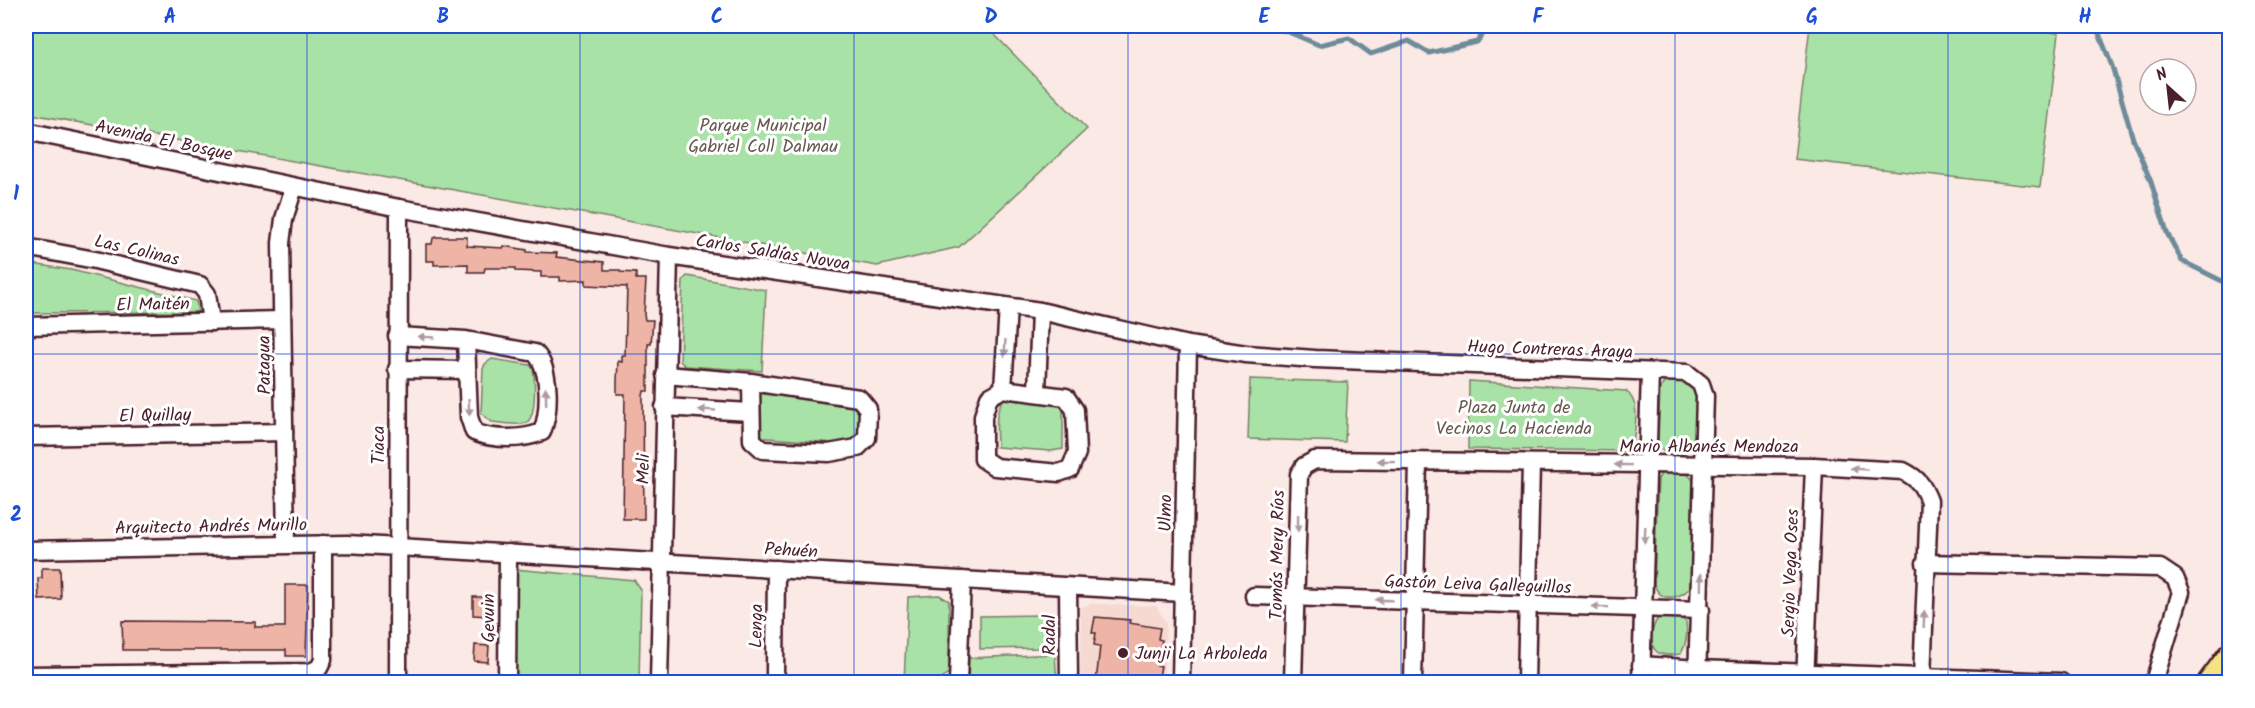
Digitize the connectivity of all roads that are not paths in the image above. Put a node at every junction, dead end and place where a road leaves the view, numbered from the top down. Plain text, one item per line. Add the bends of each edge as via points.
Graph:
1 (26, 131) edge
2 (294, 187) junction
3 (399, 208) junction
4 (26, 247) edge
5 (669, 256) junction
6 (1008, 307) junction
7 (1040, 310) junction
8 (282, 320) junction
9 (211, 322) junction
10 (26, 326) edge
11 (397, 336) junction
12 (466, 340) junction
13 (1188, 345) junction
14 (1246, 354) joint
15 (397, 369) junction
16 (467, 370) junction
17 (1650, 372) junction
18 (665, 375) junction
19 (751, 382) junction
20 (1003, 389) junction
21 (1037, 392) junction
22 (664, 407) junction
23 (750, 412) junction
24 (284, 432) junction
25 (26, 437) edge
26 (1418, 462) junction
27 (1531, 464) junction
28 (1647, 465) junction
29 (1304, 466) joint
30 (1703, 466) junction
31 (1814, 466) junction
32 (286, 544) junction
33 (323, 544) junction
34 (398, 547) junction
35 (26, 549) edge
36 (508, 553) junction
37 (661, 562) junction
38 (1925, 563) junction
39 (776, 569) junction
40 (962, 580) junction
41 (1068, 586) junction
42 (1183, 593) junction
43 (1254, 596) dead end
44 (1296, 597) junction
45 (1414, 602) junction
46 (1527, 605) junction
47 (1643, 608) junction
48 (1701, 610) junction
49 (2229, 654) edge
50 (1641, 664) junction
51 (26, 675) edge
52 (1698, 676) edge
53 (151, 678) edge
54 (279, 678) edge
55 (1805, 678) edge
56 (1912, 679) edge
57 (398, 682) edge
58 (507, 682) edge
59 (659, 682) edge
60 (779, 682) edge
61 (958, 682) edge
62 (1069, 682) edge
63 (1181, 682) edge
64 (1293, 682) edge
65 (1413, 682) edge
66 (1526, 682) edge
67 (1641, 682) edge
68 (2026, 682) edge
69 (2061, 682) edge
70 (2154, 682) edge
71 (2209, 682) edge

1 - 2 street, Avenida El Bosque
2 - 3 street, Carlos Saldías Novoa
2 - 8 street, Patagua via 281,231
3 - 5 street, Carlos Saldías Novoa
3 - 11 street, Tiaca
4 - 9 street, Las Colinas via 200,285 207,294
5 - 6 street, Carlos Saldías Novoa
5 - 18 street, Meli
6 - 7 street, Carlos Saldías Novoa
6 -> 20 street
7 - 13 street, Carlos Saldías Novoa
7 - 21 street
8 - 9 street, El Maitén
8 - 24 street, Patagua
9 - 10 street, El Maitén
12 -> 11 street
11 - 15 street, Tiaca
12 - 16 street
16 -> 12 street via 469,417 474,432 486,437 530,437 542,432 547,420 543,361 535,353
13 - 14 street, Carlos Saldías Novoa
13 - 42 street, Ulmo
14 - 17 street, Hugo Contreras Araya
15 - 16 street
15 - 34 street, Tiaca
17 - 28 street, Hugo Contreras Araya
17 - 30 street via 1687,373 1701,384 1705,396
18 - 19 street
18 - 22 street, Meli
19 - 23 street
19 - 23 street via 859,399 868,409 867,438 857,448 829,453 763,450 752,440
20 - 21 street
20 - 21 street via 989,397 983,416 983,459 995,467 1059,473 1070,469 1077,453 1075,411 1066,397
23 -> 22 street
22 - 37 street, Meli
24 - 25 street, El Quillay
24 - 32 street, Patagua
26 - 27 street, Mario Albanés Mendoza
26 -> 29 street, Mario Albanés Mendoza via 1315,460
26 - 45 street
28 -> 27 street, Mario Albanés Mendoza
27 - 46 street
28 - 30 street, Mario Albanés Mendoza
28 -> 47 street, Hugo Contreras Araya
29 -> 44 street, Tomás Mery Ríos via 1299,474
30 - 31 street, Mario Albanés Mendoza
48 -> 30 street
38 -> 31 street, Mario Albanés Mendoza via 1929,501 1917,477 1904,471
31 - 55 street, Sergio Vega Oses
32 - 33 street, Arquitecto Andrés Murillo
32 - 35 street, Arquitecto Andrés Murillo
33 - 34 street, Arquitecto Andrés Murillo
33 - 54 street via 323,660 319,668 310,672
34 - 36 street, Pehuén
34 - 57 street, Tiaca
36 - 37 street, Pehuén
36 - 58 street, Gevuin
37 - 39 street, Pehuén
37 - 59 street, Meli
56 -> 38 street, Mario Albanés Mendoza
38 - 70 street via 2160,568 2175,578 2181,592
39 - 40 street, Pehuén
39 - 60 street, Lenga via 775,673
40 - 41 street, Pehuén
40 - 61 street
41 - 42 street, Pehuén
41 - 62 street, Radal
42 - 63 street, Ulmo
43 - 44 street, Gastón Leiva Galleguillos
45 -> 44 street, Gastón Leiva Galleguillos
44 - 64 street, Tomás Mery Ríos
45 - 46 street, Gastón Leiva Galleguillos
45 - 65 street
47 -> 46 street, Gastón Leiva Galleguillos
46 - 66 street
47 - 48 street, Gastón Leiva Galleguillos
47 - 50 street, Hugo Contreras Araya
48 - 52 street
49 - 71 main road
50 - 52 street
50 - 67 street, Hugo Contreras Araya
51 - 53 street
52 - 55 street
53 - 54 street
55 - 56 street
56 - 68 street
68 - 69 street

